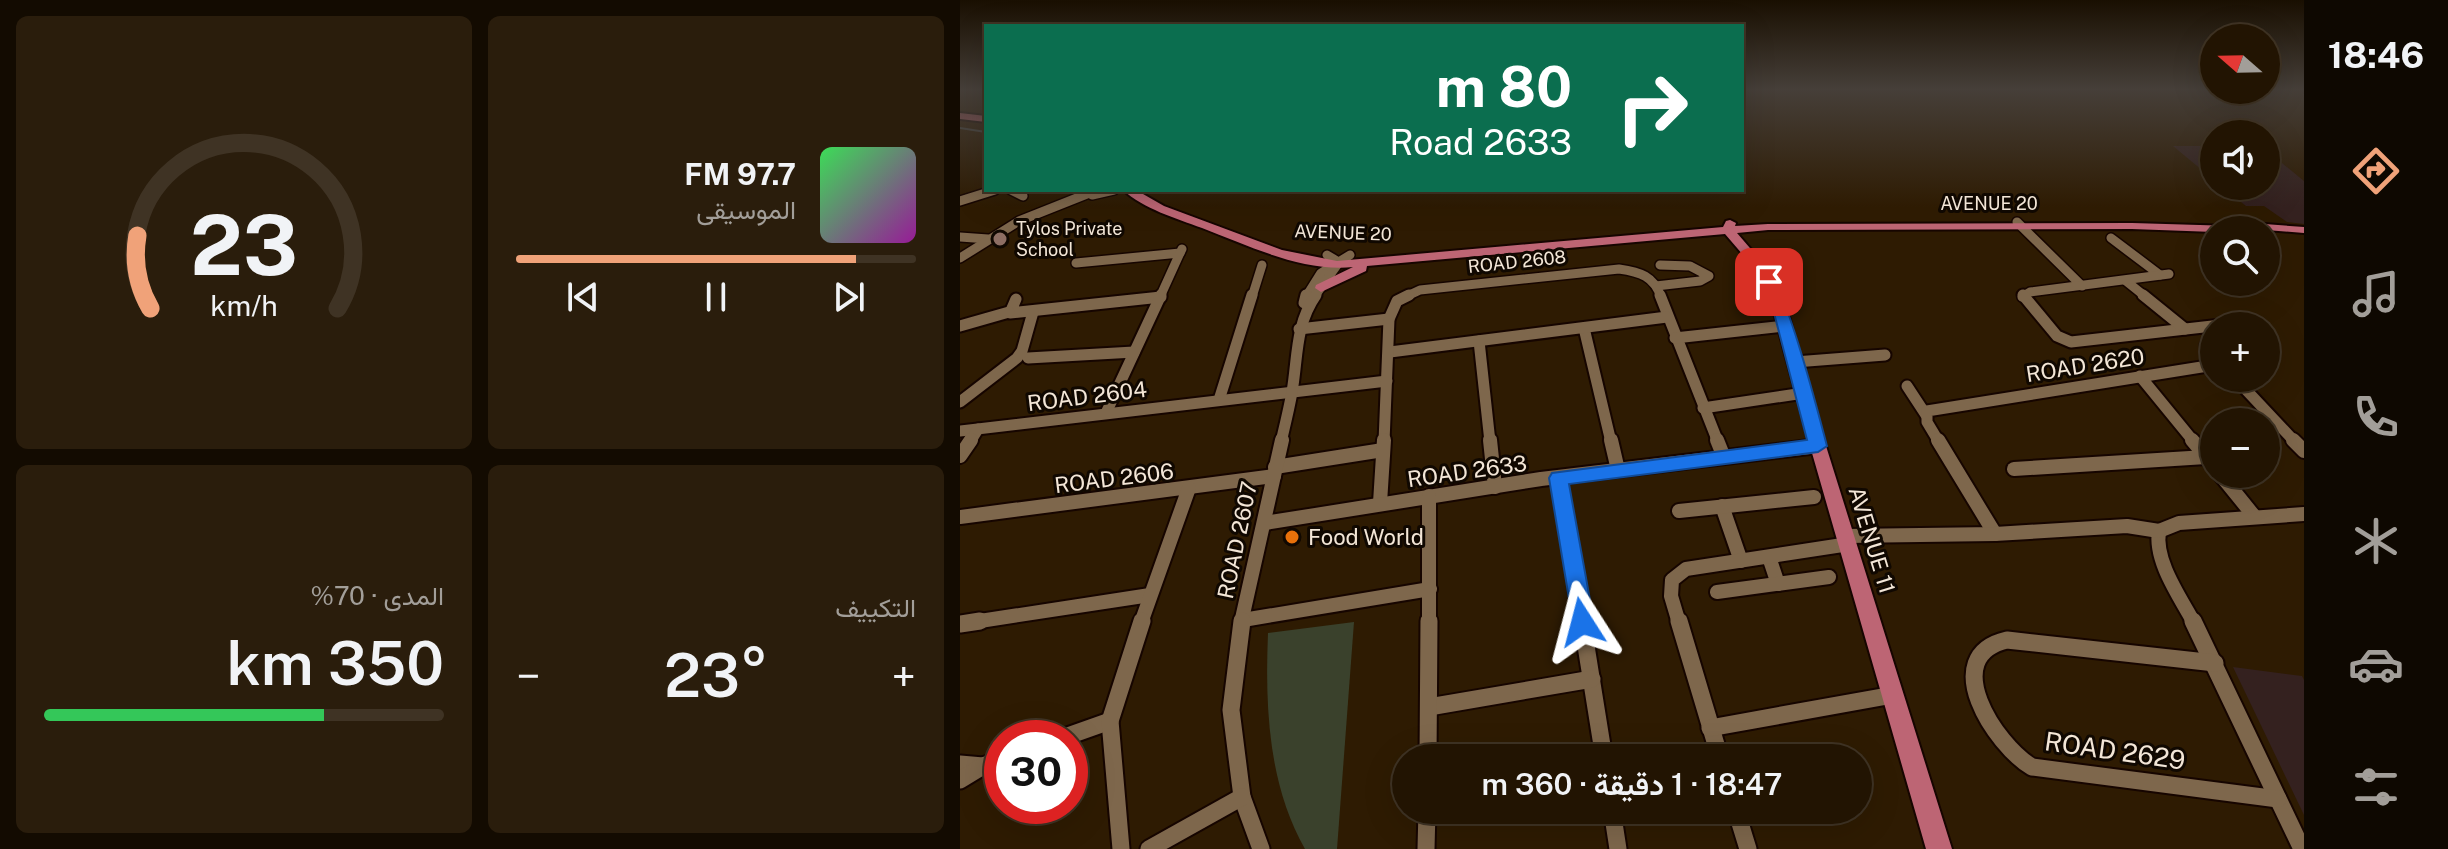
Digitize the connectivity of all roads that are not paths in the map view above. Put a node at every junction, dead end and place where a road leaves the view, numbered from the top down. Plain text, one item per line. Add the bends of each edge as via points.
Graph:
1 (989, 192) edge
2 (1015, 192) edge
3 (1093, 192) edge
4 (1106, 192) edge
5 (1132, 192) edge
6 (1023, 196) dead end
7 (1077, 199) junction
8 (960, 201) edge
9 (2018, 224) junction
10 (1863, 225) junction
11 (1729, 226) junction
12 (1768, 227) junction
13 (2200, 229) edge
14 (2280, 231) edge
15 (2304, 232) edge
16 (1691, 233) junction
17 (960, 237) edge
18 (2111, 238) dead end
19 (988, 239) junction
20 (1244, 240) junction
21 (1748, 250) junction
22 (960, 258) edge
23 (1300, 260) junction
24 (1332, 261) junction
25 (1382, 262) junction
26 (1076, 263) dead end
27 (1262, 265) dead end
28 (1660, 265) dead end
29 (2126, 281) junction
30 (1656, 286) junction
31 (2082, 286) junction
32 (1316, 287) junction
33 (1161, 297) junction
34 (1016, 299) dead end
35 (1009, 312) junction
36 (1033, 312) junction
37 (1667, 317) junction
38 (1389, 319) junction
39 (960, 326) edge
40 (1785, 326) junction
41 (2200, 327) edge
42 (1584, 328) junction
43 (1299, 329) junction
44 (2185, 329) junction
45 (1675, 338) junction
46 (1479, 341) junction
47 (1134, 352) junction
48 (1390, 352) junction
49 (1885, 355) dead end
50 (1028, 358) dead end
51 (1795, 362) junction
52 (2200, 367) edge
53 (2140, 376) junction
54 (1387, 381) junction
55 (1907, 386) dead end
56 (1292, 392) junction
57 (2248, 392) edge
58 (1804, 393) junction
59 (1219, 400) junction
60 (960, 402) edge
61 (1703, 408) junction
62 (1106, 413) junction
63 (1926, 415) junction
64 (978, 429) junction
65 (960, 431) edge
66 (1818, 446) junction
67 (1383, 450) junction
68 (2200, 450) edge
69 (2304, 451) edge
70 (1723, 455) junction
71 (960, 456) edge
72 (2200, 462) edge
73 (2014, 469) dead end
74 (1618, 470) junction
75 (1274, 472) junction
76 (1559, 478) junction
77 (1495, 487) junction
78 (1189, 488) junction
79 (2231, 488) edge
80 (1429, 496) junction
81 (1814, 497) dead end
82 (1380, 503) junction
83 (1722, 506) junction
84 (1679, 511) dead end
85 (2304, 514) edge
86 (2254, 516) junction
87 (960, 517) edge
88 (1265, 523) junction
89 (2159, 531) junction
90 (1995, 534) junction
91 (1848, 540) junction
92 (1769, 557) junction
93 (1741, 561) junction
94 (1829, 577) dead end
95 (1778, 584) junction
96 (1430, 589) junction
97 (1717, 592) dead end
98 (1150, 595) junction
99 (1243, 620) junction
100 (960, 624) edge
101 (2215, 663) junction
102 (1592, 679) junction
103 (1893, 695) junction
104 (1429, 707) junction
105 (1110, 721) junction
106 (1710, 728) junction
107 (1088, 729) edge
108 (1428, 744) edge
109 (1602, 744) edge
110 (1715, 744) edge
111 (960, 764) edge
112 (983, 766) joint
113 (960, 780) edge
114 (1242, 797) junction
115 (2278, 799) junction
116 (1427, 824) edge
117 (1614, 824) edge
118 (1740, 824) edge
119 (1121, 849) edge
120 (1149, 849) edge
121 (1261, 849) edge
122 (1426, 849) edge
123 (1618, 849) edge
124 (1748, 849) edge
125 (1939, 849) edge
126 (2302, 849) edge

1 - 8 street
2 - 6 street
3 - 7 street
4 - 7 street
5 - 20 main road
7 - 19 street
9 - 10 main road, AVENUE 20
9 - 13 main road, AVENUE 20
9 - 15 main road, AVENUE 20 via 2213,224
9 - 31 street
10 - 11 main road, AVENUE 20
10 - 12 main road, AVENUE 20
11 - 12 main road, AVENUE 20
11 - 16 main road, AVENUE 20
11 - 21 main road, AVENUE 11
11 - 24 main road, AVENUE 20 via 1350,255
12 - 21 main road
14 - 15 main road, AVENUE 20
16 - 21 main road via 1722,238
16 - 25 main road, AVENUE 20
17 - 19 street
18 - 29 street via 2164,274
19 - 22 street
20 - 23 main road, AVENUE 20
20 - 24 main road, AVENUE 20
21 - 40 main road, AVENUE 11 via 1769,282
23 - 24 main road, AVENUE 20
23 - 32 main road
24 - 25 main road, AVENUE 20
24 - 32 street, ROAD 2607
25 - 32 main road
26 - 33 street via 1181,250
27 - 59 street
28 - 30 street via 1690,266 1709,276
29 - 31 street
29 - 44 street
30 - 37 street
30 - 38 street, ROAD 2608 via 1644,274 1619,269 1433,289 1401,298
31 - 44 street via 2024,293 2022,300 2057,336 2071,342
32 - 43 street, ROAD 2607
33 - 36 street
33 - 47 street
34 - 35 street
35 - 36 street
35 - 39 street
36 - 60 street via 1017,358
37 - 42 street
37 - 45 street
38 - 43 street
38 - 48 street
40 - 45 street
40 - 51 main road, AVENUE 11
41 - 44 street
42 - 46 street
42 - 74 street
43 - 56 street, ROAD 2607
45 - 61 street
46 - 48 street
46 - 77 street
47 - 50 street
47 - 62 street
48 - 54 street
49 - 51 street
51 - 58 main road, AVENUE 11
52 - 53 street, ROAD 2620
53 - 63 street, ROAD 2620 via 1962,404
53 - 68 street
54 - 56 street
54 - 67 street
55 - 63 street
56 - 59 street, ROAD 2604
56 - 75 street, ROAD 2607
57 - 69 street
58 - 61 street
58 - 66 main road, AVENUE 11
59 - 62 street, ROAD 2604
61 - 70 street
62 - 64 street, ROAD 2604
63 - 90 street
64 - 65 street, ROAD 2604
64 - 71 street
66 - 70 street, ROAD 2633
66 - 91 main road, AVENUE 11
67 - 75 street
67 - 82 street
70 - 74 street, ROAD 2633
72 - 73 street
74 - 76 street, ROAD 2633
75 - 78 street, ROAD 2606
75 - 88 street, ROAD 2607
76 - 77 street, ROAD 2633
76 - 102 street
77 - 80 street, ROAD 2633
78 - 87 street, ROAD 2606
78 - 98 street
79 - 86 street
80 - 82 street, ROAD 2633
80 - 96 street
81 - 83 street
82 - 88 street, ROAD 2633
83 - 84 street
83 - 93 street
85 - 86 street
86 - 89 street via 2179,523
88 - 99 street, ROAD 2607
89 - 90 street via 2127,526
89 - 101 street via 2157,543 2168,573
90 - 91 street
91 - 92 street
91 - 103 main road, AVENUE 11
92 - 93 street
92 - 95 street
93 - 106 street via 1686,569 1670,585
94 - 95 street
95 - 97 street
96 - 99 street
96 - 104 street
98 - 100 street
98 - 105 street
99 - 114 street, ROAD 2607 via 1231,710
101 - 115 street
101 - 115 street, ROAD 2629 via 2007,640 1980,653 1978,695 1988,723 2008,751 2032,767
102 - 104 street
102 - 109 street
103 - 106 street
103 - 125 main road, AVENUE 11
104 - 108 street
105 - 107 street
105 - 119 street
106 - 110 street
111 - 112 street
112 - 113 street
114 - 120 street
114 - 121 street, ROAD 2607
115 - 126 street
116 - 122 street
117 - 123 street
118 - 124 street

